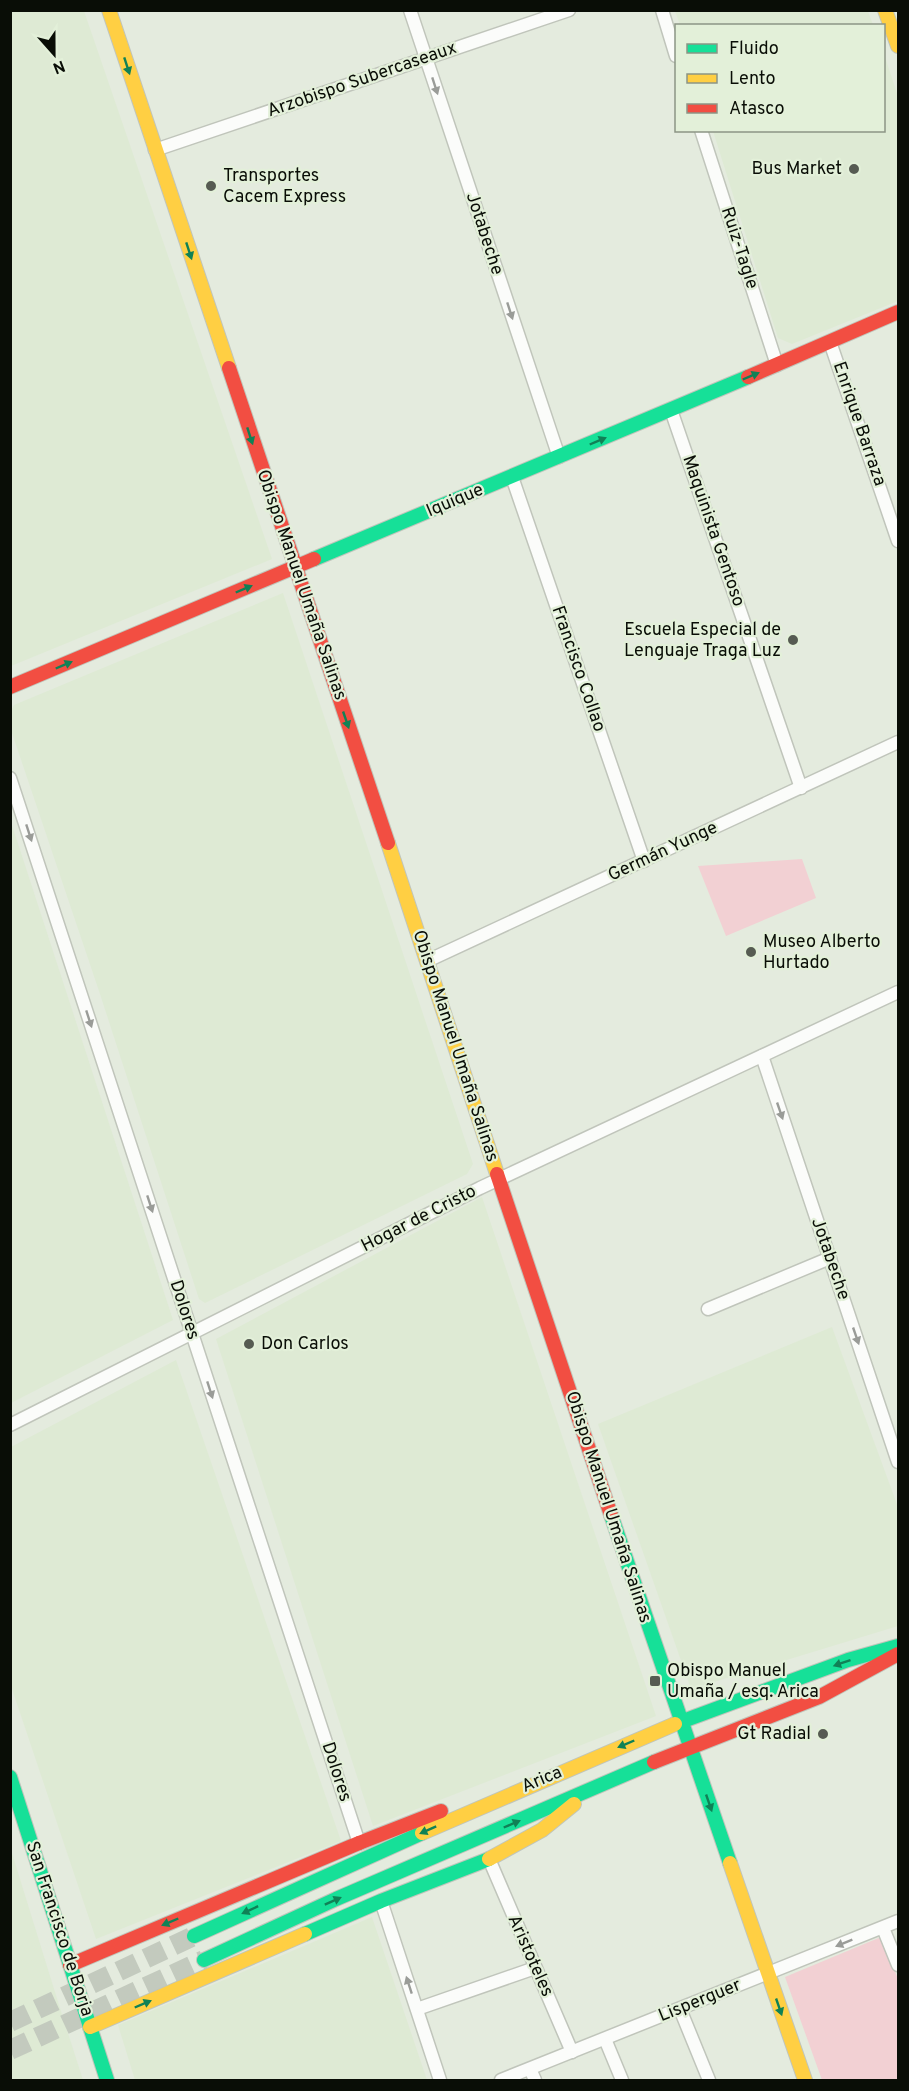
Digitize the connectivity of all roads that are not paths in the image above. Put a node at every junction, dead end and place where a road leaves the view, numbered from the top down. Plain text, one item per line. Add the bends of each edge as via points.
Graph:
1 (109, 10) edge
2 (410, 10) edge
3 (569, 10) edge
4 (662, 10) edge
5 (885, 10) edge
6 (898, 46) edge
7 (675, 53) edge
8 (426, 59) junction
9 (702, 132) edge
10 (155, 150) junction
11 (898, 312) edge
12 (830, 342) junction
13 (777, 365) junction
14 (671, 410) junction
15 (559, 457) junction
16 (512, 477) junction
17 (898, 541) edge
18 (295, 568) junction
19 (10, 687) edge
20 (898, 742) edge
21 (10, 778) edge
22 (801, 788) junction
23 (644, 861) junction
24 (427, 961) junction
25 (898, 992) edge
26 (762, 1056) junction
27 (499, 1179) junction
28 (830, 1258) junction
29 (708, 1309) dead end
30 (192, 1333) junction
31 (10, 1425) edge
32 (898, 1462) edge
33 (898, 1646) edge
34 (898, 1654) edge
35 (680, 1722) junction
36 (690, 1748) junction
37 (10, 1777) edge
38 (535, 1783) junction
39 (591, 1790) junction
40 (359, 1843) junction
41 (489, 1859) junction
42 (381, 1901) junction
43 (898, 1921) edge
44 (883, 1928) junction
45 (194, 1936) tunnel mouth
46 (204, 1960) tunnel mouth
47 (70, 1965) junction
48 (898, 1965) edge
49 (535, 1968) junction
50 (768, 1974) junction
51 (417, 2009) junction
52 (680, 2009) junction
53 (90, 2027) junction
54 (605, 2039) junction
55 (572, 2052) junction
56 (532, 2075) edge
57 (107, 2080) edge
58 (440, 2080) edge
59 (501, 2080) edge
60 (622, 2080) edge
61 (709, 2080) edge
62 (805, 2080) edge

1 -> 10 street, Obispo Manuel Umaña Salinas
2 - 8 street, Jotabeche
3 - 8 street, Arzobispo Subercaseaux
4 - 7 street
5 - 6 street
8 - 10 street, Arzobispo Subercaseaux
8 -> 15 street, Jotabeche
9 - 13 street, Ruiz-Tagle
10 -> 18 street, Obispo Manuel Umaña Salinas
11 - 12 street, Iquique
12 - 13 street, Iquique
12 - 17 street, Enrique Barraza
14 -> 13 street, Iquique
15 -> 14 street, Iquique
14 - 22 street, Maquinista Gentoso
15 - 16 street, Iquique
16 - 18 street, Iquique
16 - 23 street, Francisco Collao
19 -> 18 street, Iquique
18 -> 24 street, Obispo Manuel Umaña Salinas
20 - 22 street, Germán Yunge
21 -> 30 street, Dolores
22 - 23 street, Germán Yunge
23 - 24 street, Germán Yunge
24 - 27 street, Obispo Manuel Umaña Salinas
25 - 26 street, Hogar de Cristo
26 - 27 street, Hogar de Cristo
26 -> 28 street, Jotabeche
27 - 30 street, Hogar de Cristo
27 - 35 street, Obispo Manuel Umaña Salinas
28 - 29 street
28 -> 32 street, Jotabeche
30 - 31 street, Hogar de Cristo
30 -> 40 street, Dolores
33 -> 35 street, Arica via 848,1660
34 - 36 street, Arica via 819,1696
35 - 36 street, Obispo Manuel Umaña Salinas
35 -> 38 street, Arica
36 - 39 street, Arica
36 -> 50 street, Obispo Manuel Umaña Salinas
37 - 47 street, San Francisco de Borja
38 - 40 street via 473,1800
38 -> 45 street, Arica
39 - 41 street via 542,1830
46 -> 39 street, Arica
40 -> 47 street
41 - 42 street
41 - 49 street, Aristoteles
51 -> 42 street
53 -> 42 street
43 - 44 street, Lisperguer
44 - 48 street
44 -> 50 street, Lisperguer
47 - 53 street, San Francisco de Borja
49 - 51 street
49 - 55 street, Aristoteles
50 - 52 street, Lisperguer
50 -> 62 street, Obispo Manuel Umaña Salinas
51 - 58 street
52 - 54 street, Lisperguer
52 - 61 street
53 - 57 street, San Francisco de Borja
54 - 55 street, Lisperguer
54 - 60 street
55 - 56 street, Lisperguer
56 - 59 street, Lisperguer

